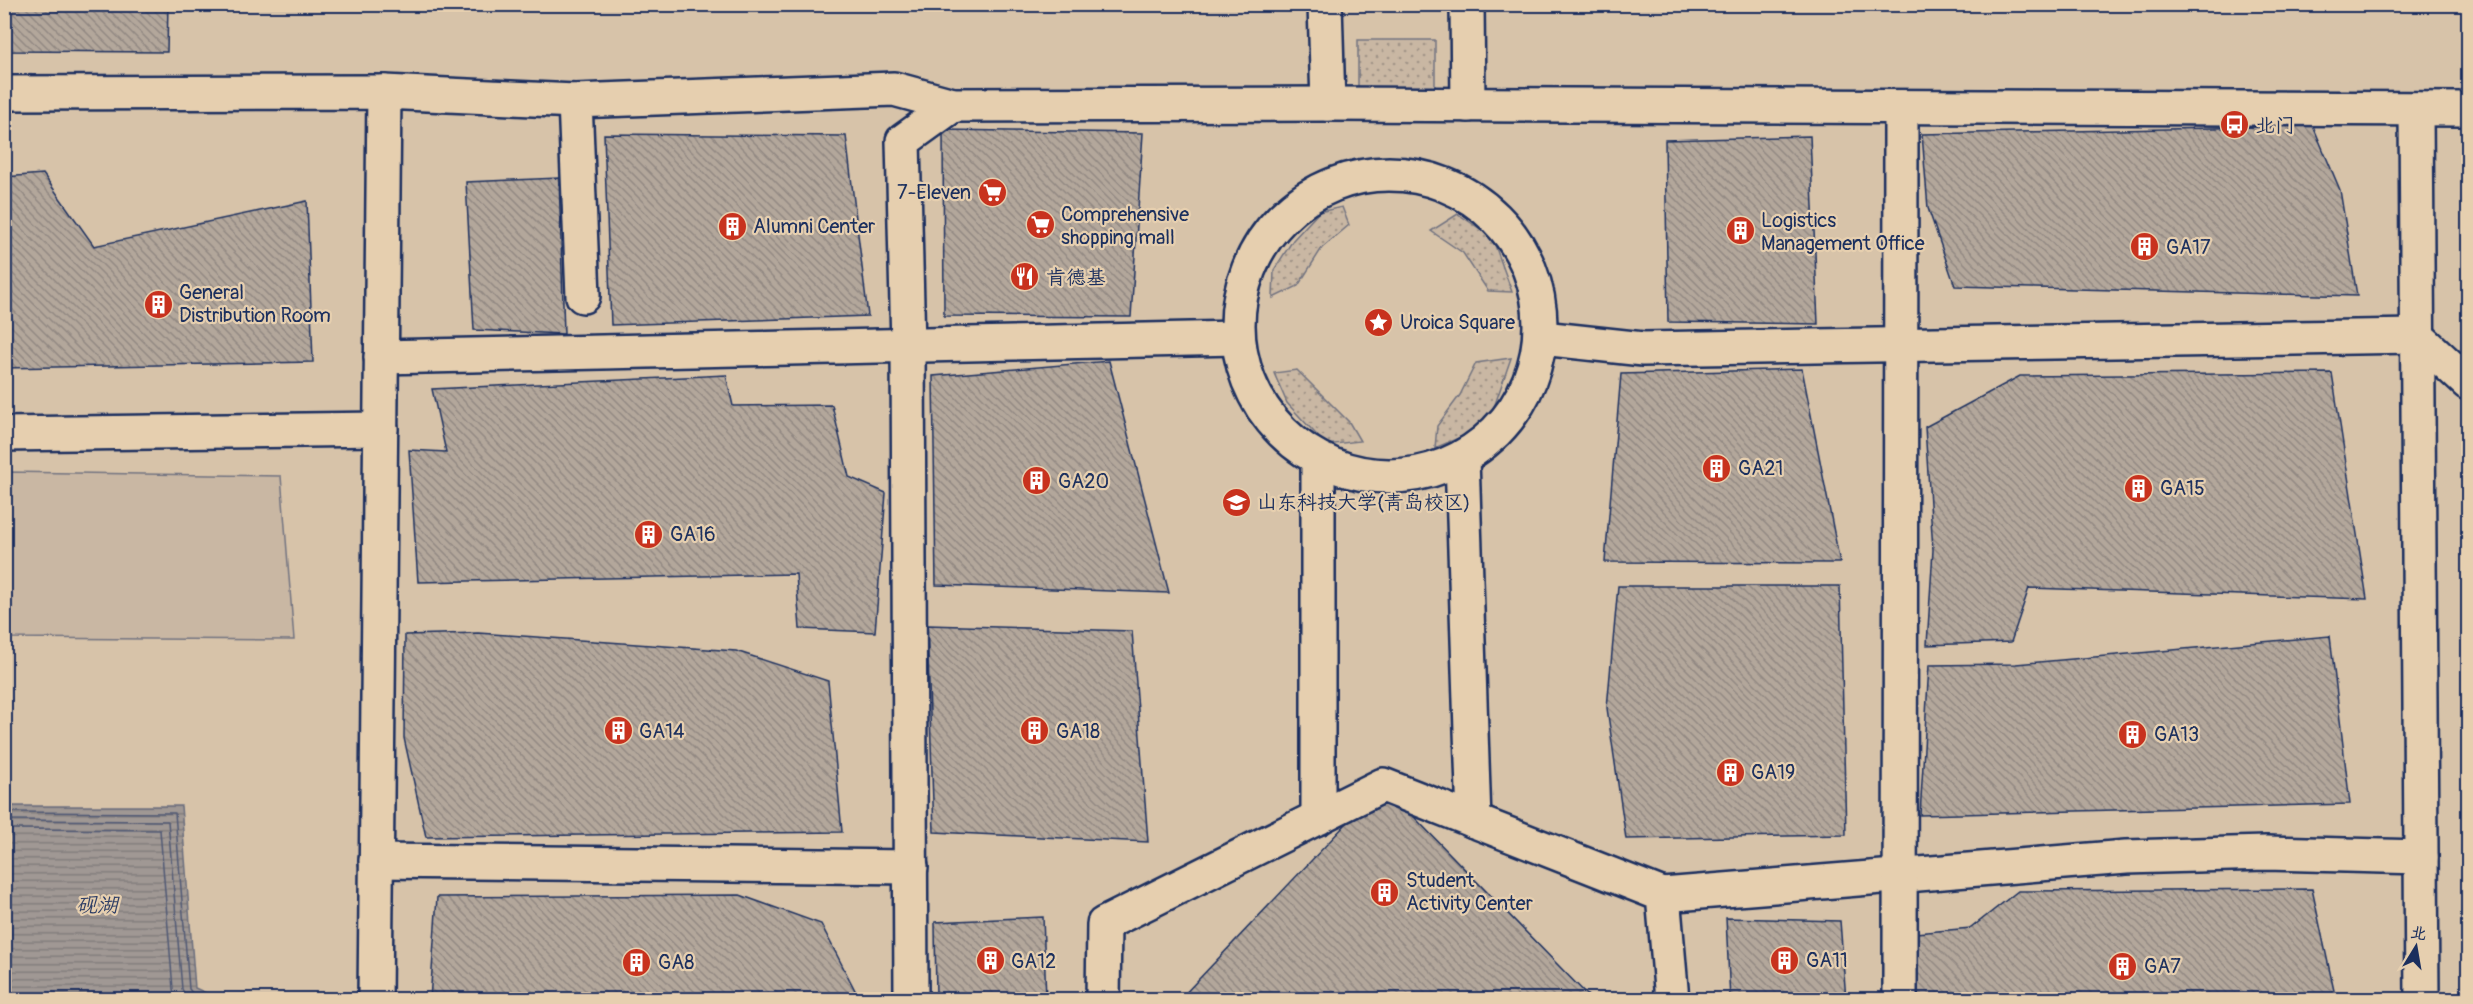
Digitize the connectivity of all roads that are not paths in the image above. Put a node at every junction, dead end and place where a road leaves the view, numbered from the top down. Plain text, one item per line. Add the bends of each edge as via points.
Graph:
1 (1325, 4) edge
2 (1467, 4) edge
3 (384, 92) junction
4 (4, 93) edge
5 (575, 101) junction
6 (1328, 104) junction
7 (953, 105) junction
8 (1468, 105) junction
9 (1901, 107) junction
10 (2416, 109) junction
11 (2469, 110) edge
12 (583, 296) dead end
13 (2417, 336) junction
14 (1237, 338) junction
15 (1542, 338) junction
16 (1901, 344) junction
17 (908, 346) junction
18 (381, 357) junction
19 (2469, 383) edge
20 (381, 429) junction
21 (4, 434) edge
22 (1318, 459) junction
23 (1462, 459) junction
24 (1318, 818) junction
25 (1474, 821) junction
26 (2421, 857) junction
27 (376, 861) junction
28 (910, 867) junction
29 (1900, 874) junction
30 (1663, 894) junction
31 (375, 999) edge
32 (911, 999) edge
33 (1103, 999) edge
34 (1672, 999) edge
35 (1900, 999) edge
36 (2422, 999) edge

1 - 6 street
2 - 8 street
3 - 4 street
3 - 5 street
3 - 18 street
5 - 7 street via 894,89
5 - 12 street
6 - 7 street
6 - 8 street
7 - 17 street via 903,141
8 - 9 street
9 - 10 street
9 - 16 street
10 - 11 street
10 - 13 street
13 - 16 street
13 - 19 street
13 - 26 street
14 - 15 street via 1240,288 1261,241 1295,204 1340,180 1390,172 1440,181 1484,205 1518,243 1538,289
14 - 17 street
14 - 22 street via 1250,387 1266,412 1278,429
15 - 16 street via 1642,349
15 - 23 street via 1529,386 1502,428
16 - 29 street
17 - 18 street
17 - 28 street
18 - 20 street
20 - 21 street
20 - 27 street
22 - 23 street via 1365,475 1415,475
22 - 24 street
23 - 25 street
24 - 25 street via 1383,785
24 - 33 street via 1104,924
25 - 30 street
26 - 29 street via 2266,853 2126,857
26 - 36 street
27 - 28 street
27 - 31 street
28 - 32 street
29 - 30 street
29 - 35 street
30 - 34 street

